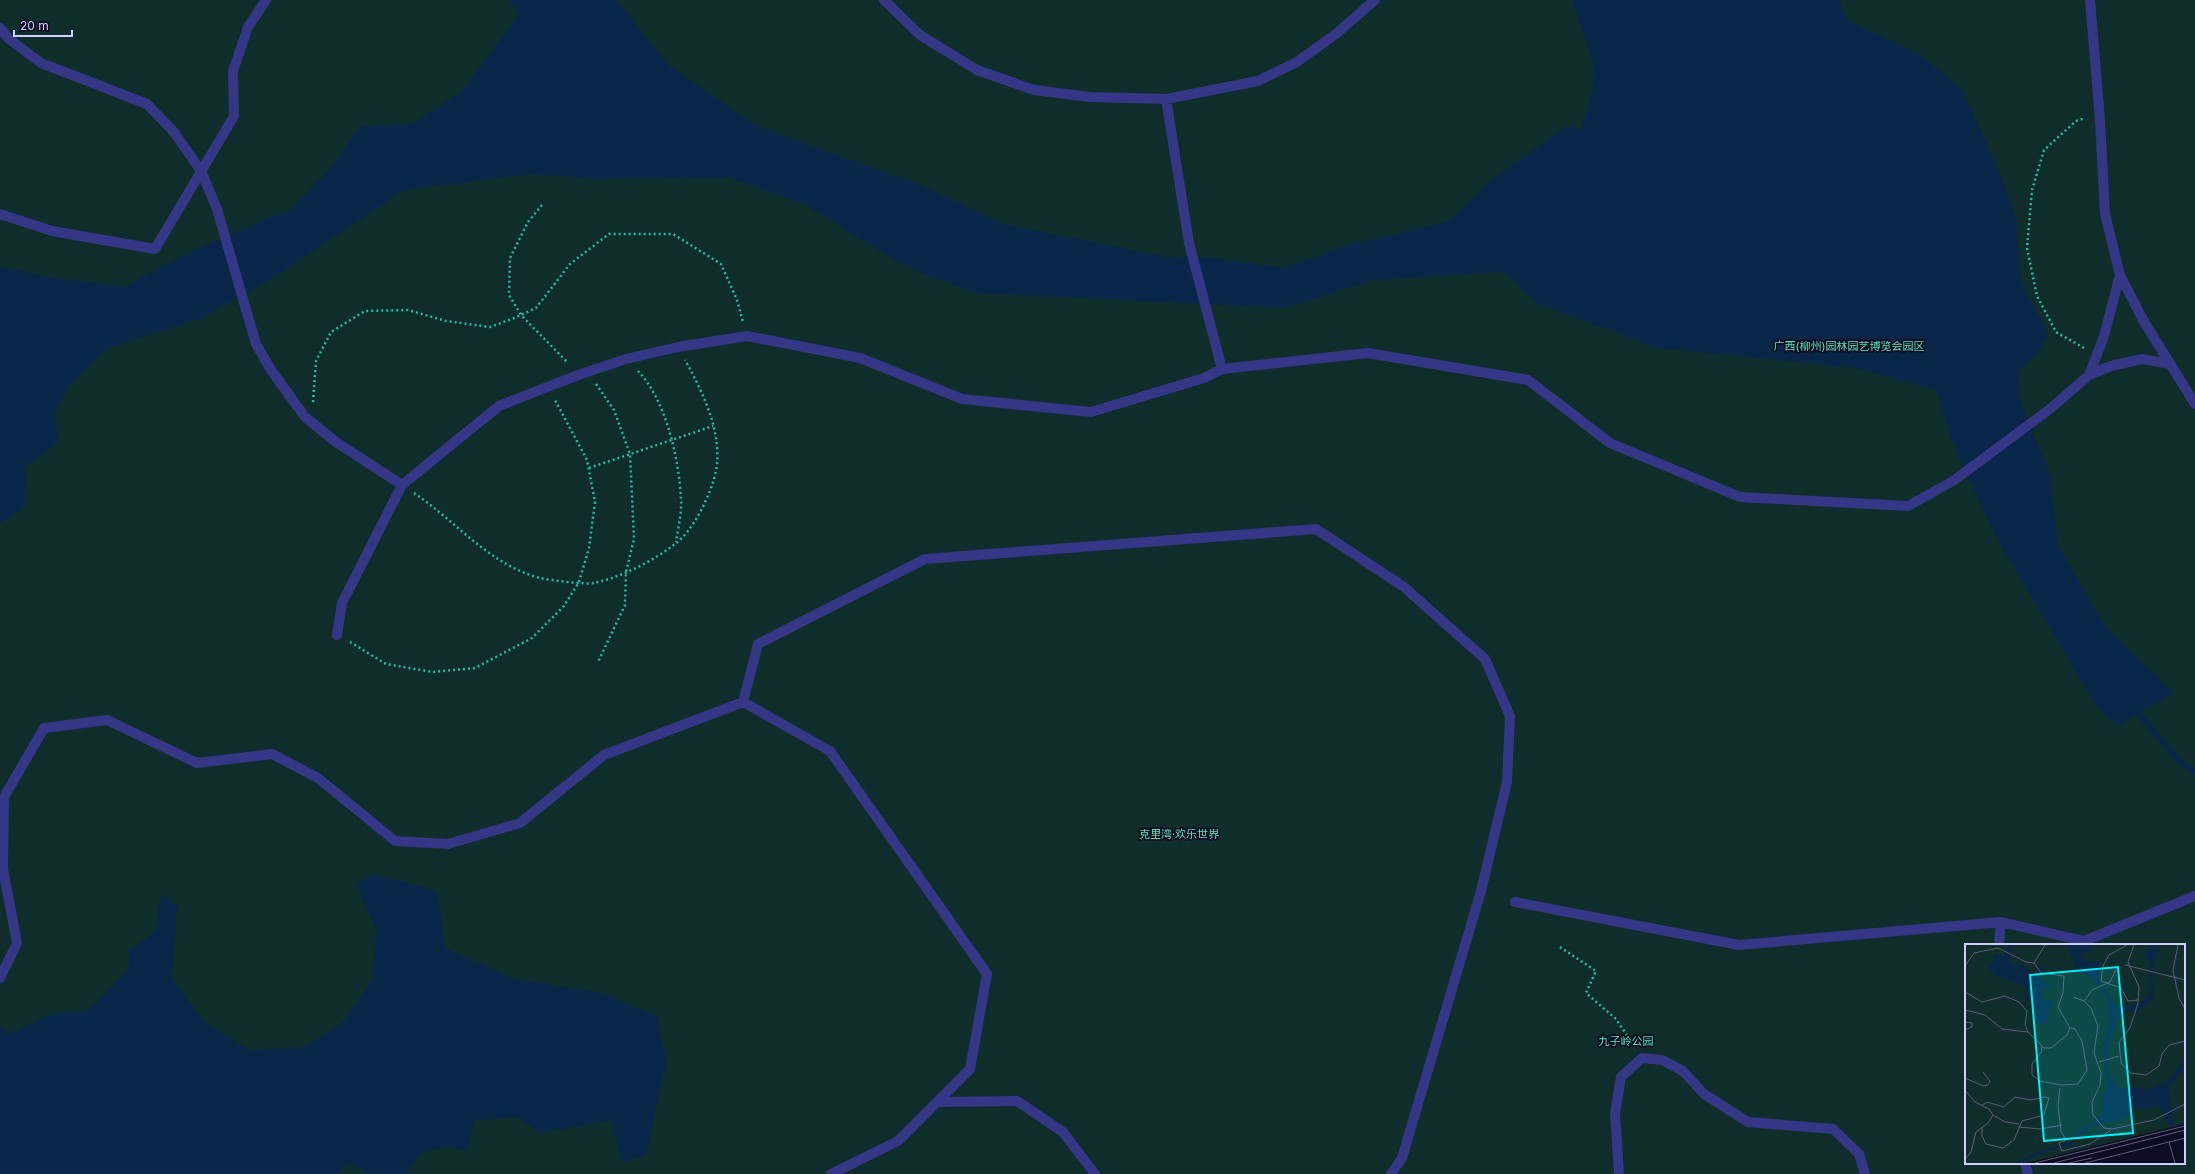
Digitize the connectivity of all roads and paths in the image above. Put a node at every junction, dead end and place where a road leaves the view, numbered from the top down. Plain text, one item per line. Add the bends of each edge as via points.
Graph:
1 (266, 0) edge
2 (884, 0) edge
3 (1375, 0) edge
4 (2090, 0) edge
5 (0, 28) edge
6 (1166, 99) junction
7 (2099, 114) junction
8 (201, 171) junction
9 (542, 205) dead end
10 (0, 214) edge
11 (2120, 275) junction
12 (521, 315) junction
13 (747, 336) junction
14 (678, 347) junction
15 (2097, 355) junction
16 (626, 359) junction
17 (2170, 364) junction
18 (1222, 369) junction
19 (581, 374) junction
20 (2089, 376) junction
21 (548, 387) junction
22 (2195, 404) edge
23 (313, 423) junction
24 (713, 426) junction
25 (672, 441) junction
26 (630, 454) junction
27 (589, 468) junction
28 (402, 485) junction
29 (676, 543) junction
30 (626, 572) junction
31 (579, 582) junction
32 (337, 635) joint
33 (598, 662) dead end
34 (743, 702) junction
35 (2195, 896) edge
36 (1515, 902) dead end
37 (2001, 922) junction
38 (1999, 944) edge
39 (1560, 947) dead end
40 (0, 978) edge
41 (1642, 1058) junction
42 (937, 1102) junction
43 (2026, 1164) edge
44 (831, 1174) edge
45 (1095, 1174) edge
46 (1390, 1174) edge
47 (1619, 1174) edge
48 (1865, 1174) edge
49 (2028, 1174) edge

1 - 8 lane via 248,27 233,71 234,116
2 - 6 lane via 920,35 977,70 1034,90 1090,97
3 - 6 lane via 1337,33 1297,62 1258,81
4 - 7 lane
5 - 8 lane via 9,39 41,63 147,104 174,132
6 - 18 lane via 1189,243
7 - 11 lane via 2105,214
7 - 15 path via 2076,121 2044,150 2032,190 2027,248 2038,296 2056,332
8 - 10 lane via 155,249 52,231
8 - 23 lane via 218,209 256,344 271,370 305,417
9 - 12 path via 528,222 510,258 509,295
11 - 15 lane
11 - 17 lane via 2142,320
12 - 13 path via 536,308 570,264 610,234 673,234 721,264 737,300
12 - 19 path via 556,353
12 - 23 path via 490,327 446,321 408,310 365,311 331,332 316,361
13 - 14 lane
13 - 18 lane via 860,358 962,399 1091,412 1204,378
14 - 16 lane
14 - 24 path via 709,408
15 - 20 lane
16 - 19 lane
16 - 25 path via 644,376 663,412
17 - 20 lane via 2142,359 2111,366
17 - 22 lane
18 - 20 lane via 1368,353 1528,380 1610,443 1740,497 1908,506 1953,481 2050,409
19 - 21 lane
19 - 26 path via 595,384 614,410
21 - 27 path
21 - 28 lane via 499,406
23 - 28 lane via 336,442
24 - 25 path
24 - 29 path via 716,471 702,512
25 - 26 path
25 - 29 path via 681,500
26 - 27 path
26 - 30 path via 634,538
27 - 31 path via 595,502 589,548
28 - 31 path via 421,497 468,538 505,564 541,578
28 - 32 lane via 342,603
29 - 30 path
30 - 31 path via 593,584
30 - 33 path via 625,605
31 - 32 path via 564,606 532,638 475,668 433,672 386,664
34 - 40 lane via 604,755 520,823 448,844 395,841 318,778 272,754 197,763 107,720 44,728 4,797 3,869 17,943
34 - 42 lane via 830,751 987,974 970,1069
34 - 46 lane via 758,644 925,559 1316,529 1404,587 1485,659 1510,716 1508,782 1481,891 1402,1158
35 - 37 lane via 2084,941
36 - 37 lane via 1738,945
37 - 38 lane
39 - 41 path via 1596,971 1586,993 1616,1019
41 - 47 lane via 1621,1077 1615,1113
41 - 48 lane via 1662,1060 1683,1071 1704,1094 1748,1122 1833,1129 1859,1154
42 - 44 lane via 898,1141
42 - 45 lane via 1017,1101 1063,1132
43 - 49 lane

